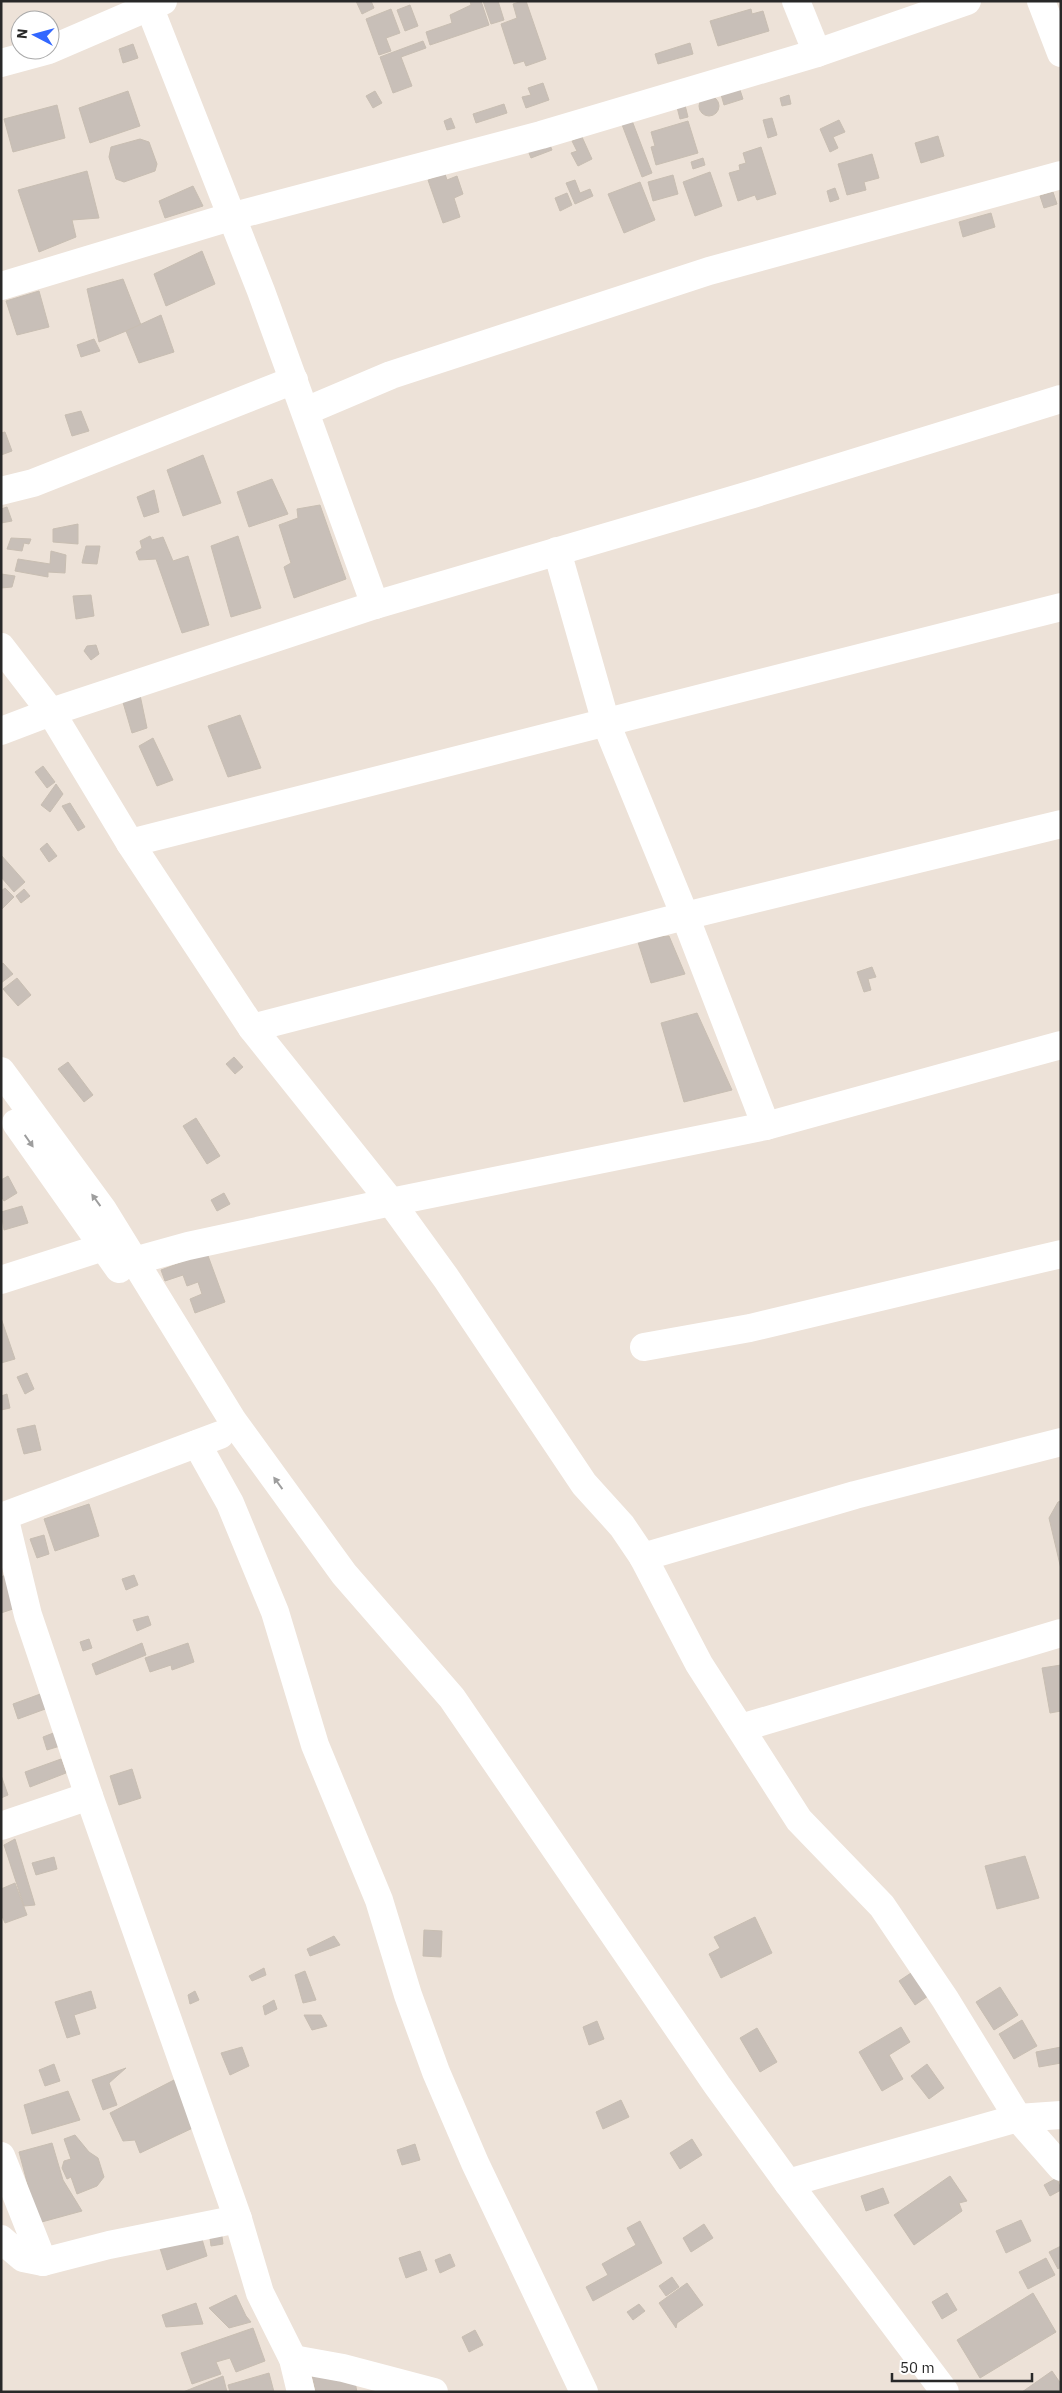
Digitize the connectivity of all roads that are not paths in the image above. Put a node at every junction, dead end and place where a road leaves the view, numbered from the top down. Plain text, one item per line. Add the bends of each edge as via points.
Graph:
1 (796, 1) edge
2 (967, 1) edge
3 (1041, 1) edge
4 (153, 3) edge
5 (1061, 53) edge
6 (817, 54) junction
7 (1, 62) edge
8 (1061, 176) edge
9 (230, 217) junction
10 (1, 286) edge
11 (294, 380) junction
12 (1061, 399) edge
13 (306, 411) junction
14 (1, 491) edge
15 (557, 552) junction
16 (375, 605) junction
17 (1061, 607) edge
18 (1, 647) edge
19 (50, 712) junction
20 (606, 723) junction
21 (1, 731) edge
22 (1061, 824) edge
23 (130, 843) junction
24 (685, 916) junction
25 (252, 1028) junction
26 (1061, 1046) edge
27 (1, 1071) edge
28 (1, 1101) edge
29 (766, 1126) junction
30 (391, 1202) junction
31 (120, 1250) junction
32 (1061, 1254) edge
33 (1, 1280) edge
34 (644, 1347) dead end
35 (209, 1440) junction
36 (1061, 1442) edge
37 (2, 1516) edge
38 (643, 1557) junction
39 (1061, 1633) edge
40 (741, 1728) junction
41 (89, 1796) junction
42 (1, 1826) edge
43 (1061, 2115) edge
44 (1018, 2118) junction
45 (1, 2156) edge
46 (1061, 2167) edge
47 (788, 2183) junction
48 (238, 2219) junction
49 (1, 2239) edge
50 (43, 2262) junction
51 (293, 2359) junction
52 (302, 2392) edge
53 (434, 2392) edge
54 (584, 2392) edge
55 (921, 2392) edge
56 (945, 2392) edge

1 - 6 street
2 - 6 street
3 - 5 street
4 - 7 street via 49,50
4 - 9 street
6 - 9 street via 541,135
8 - 13 street via 709,272 392,375
9 - 10 street
9 - 11 street
11 - 13 street
11 - 14 street via 33,483
12 - 15 street
13 - 16 street
15 - 16 street
15 - 20 street
16 - 19 street
17 - 20 street
18 - 19 street
19 - 21 street
19 - 23 street
20 - 23 street
20 - 24 street
22 - 24 street
23 - 25 street
24 - 25 street
24 - 29 street
25 - 30 street
26 - 29 street
31 -> 27 street via 103,1210
28 -> 31 street
29 - 30 street
30 - 31 street via 188,1246
30 - 38 street via 584,1484 622,1526
31 - 33 street
31 - 35 street via 130,1286
47 -> 31 street via 711,2077 452,1698 344,1574 233,1421
32 - 34 street via 750,1328
35 - 37 street
35 - 54 street via 230,1503 275,1612 315,1745 379,1900 436,2072 475,2163
35 - 55 street via 439,1709 703,2094
36 - 38 street via 855,1495
37 - 41 street via 28,1615
38 - 40 street via 699,1664
39 - 40 street
40 - 44 street via 799,1820 882,1906 945,1999
41 - 42 street
41 - 48 street
43 - 44 street
44 - 46 street
44 - 47 street
45 - 50 street
47 - 56 street
48 - 50 street via 109,2244
48 - 51 street via 260,2292
49 - 50 street via 23,2258
51 - 52 street
51 - 53 street via 343,2368

